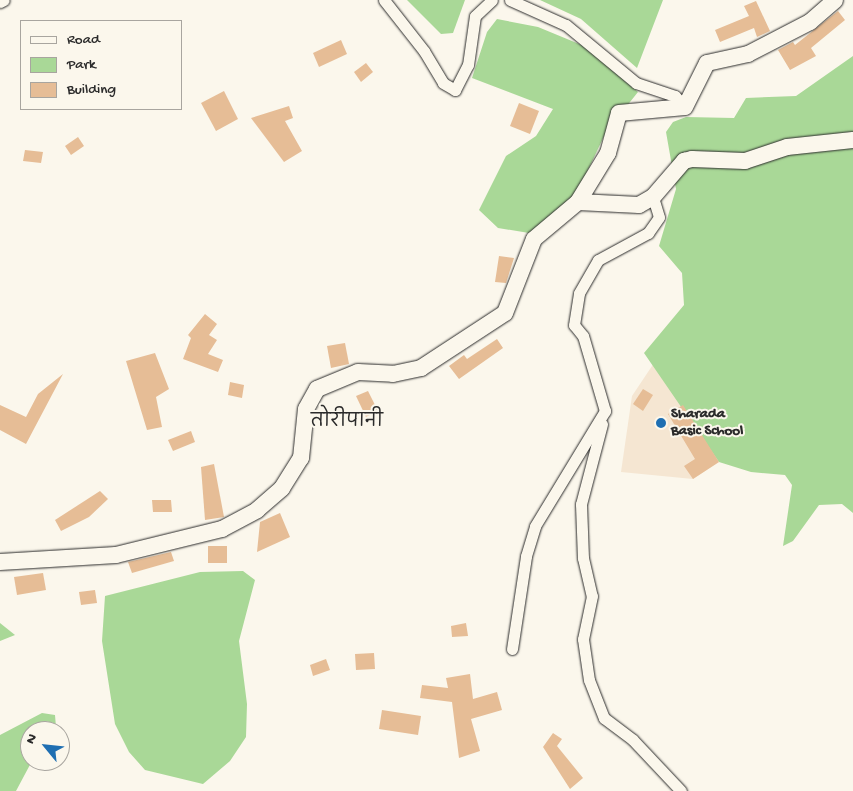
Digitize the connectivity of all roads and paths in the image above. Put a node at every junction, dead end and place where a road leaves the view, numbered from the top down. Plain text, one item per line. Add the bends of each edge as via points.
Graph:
1 (4, 0) edge
2 (384, 0) edge
3 (492, 0) edge
4 (510, 0) edge
5 (835, 0) edge
6 (0, 2) edge
7 (686, 107) junction
8 (853, 140) edge
9 (653, 196) junction
10 (578, 202) junction
11 (605, 410) junction
12 (0, 562) edge
13 (512, 649) dead end
14 (681, 791) edge

1 - 6 street
2 - 3 street via 424,50 443,83 455,90 468,65 475,16
4 - 7 street via 566,24 636,83 675,96
5 - 7 street via 810,22 748,54 707,64
7 - 10 street via 659,113 619,113 608,153
8 - 9 street via 787,147 745,161 692,159 684,162
9 - 10 street via 628,207
9 - 11 street via 659,217 648,234 598,260 579,293 574,326 583,336
10 - 12 street via 534,239 511,304 495,322 421,368 392,374 358,372 317,389 306,409 301,458 293,472 276,493 238,523 116,555
11 - 13 street via 535,526 526,556
11 - 14 street via 581,504 583,558 592,596 583,639 589,680 604,718 633,740

